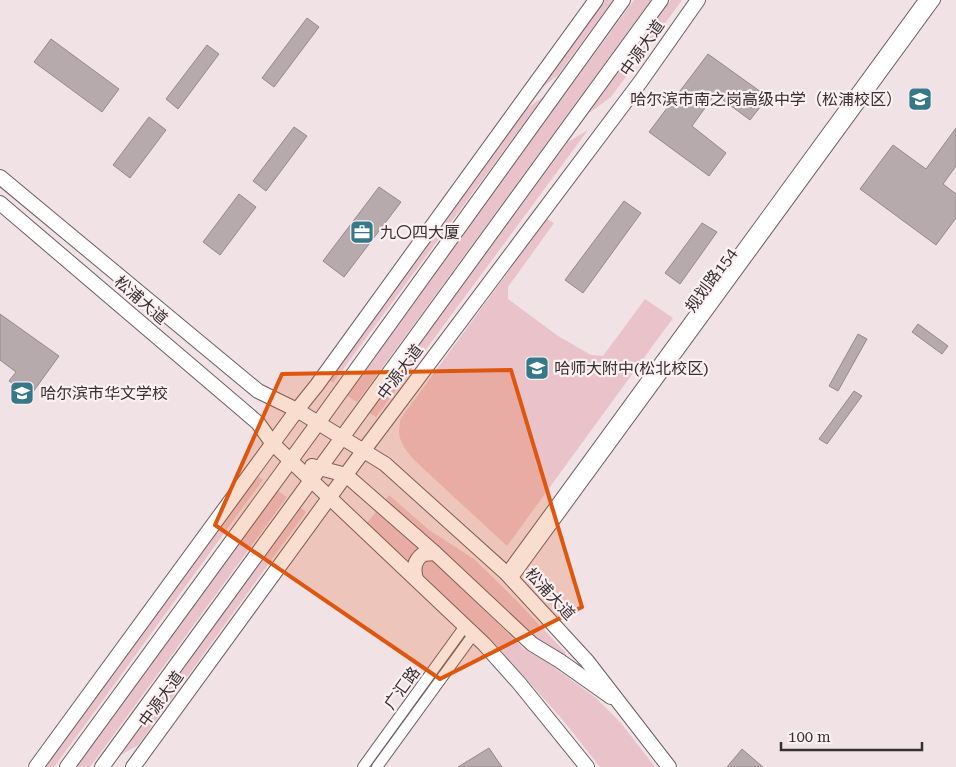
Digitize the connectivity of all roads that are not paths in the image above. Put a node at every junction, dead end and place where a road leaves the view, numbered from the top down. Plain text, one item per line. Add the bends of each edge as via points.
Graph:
1 (596, 0) edge
2 (624, 0) edge
3 (661, 0) edge
4 (698, 0) edge
5 (924, 0) edge
6 (935, 0) edge
7 (0, 177) edge
8 (0, 203) edge
9 (297, 410) junction
10 (318, 423) junction
11 (342, 438) junction
12 (272, 444) junction
13 (364, 450) junction
14 (291, 461) junction
15 (320, 468) junction
16 (346, 475) junction
17 (311, 480) junction
18 (330, 498) junction
19 (435, 553) junction
20 (509, 576) junction
21 (416, 579) junction
22 (469, 630) junction
23 (623, 706) junction
24 (36, 767) edge
25 (68, 767) edge
26 (102, 767) edge
27 (133, 767) edge
28 (363, 767) edge
29 (377, 767) edge
30 (587, 767) edge
31 (669, 767) edge

1 - 9 highway
2 - 10 highway
3 - 11 highway, 中源大道
4 - 13 highway, 中源大道 via 641,81
5 - 20 street
6 - 20 street, 规划路154
7 - 9 highway, 松浦大道 via 258,391
8 - 12 highway, 松浦大道 via 258,423
9 - 10 highway, 松浦大道
9 - 12 highway
10 - 11 highway, 松浦大道
10 - 14 highway
11 - 13 highway, 松浦大道
11 - 15 highway, 中源大道
12 - 14 highway, 松浦大道
12 - 24 highway
13 - 16 highway, 中源大道
13 - 20 highway, 松浦大道 via 385,464
14 - 15 highway
14 - 17 highway, 松浦大道
14 - 25 highway
15 - 16 highway
15 - 17 highway, 中源大道
16 - 18 highway, 中源大道
16 - 19 highway
17 - 18 highway, 松浦大道
17 - 26 highway, 中源大道
18 - 21 highway, 松浦大道
18 - 27 highway, 中源大道
19 - 21 highway via 423,554 416,560
19 - 23 highway via 532,644
20 - 23 highway, 松浦大道 via 587,661
21 - 22 highway
22 - 28 street, 广汇路
22 - 29 street, 广汇路
22 - 30 highway via 519,683
23 - 31 highway, 松浦大道

